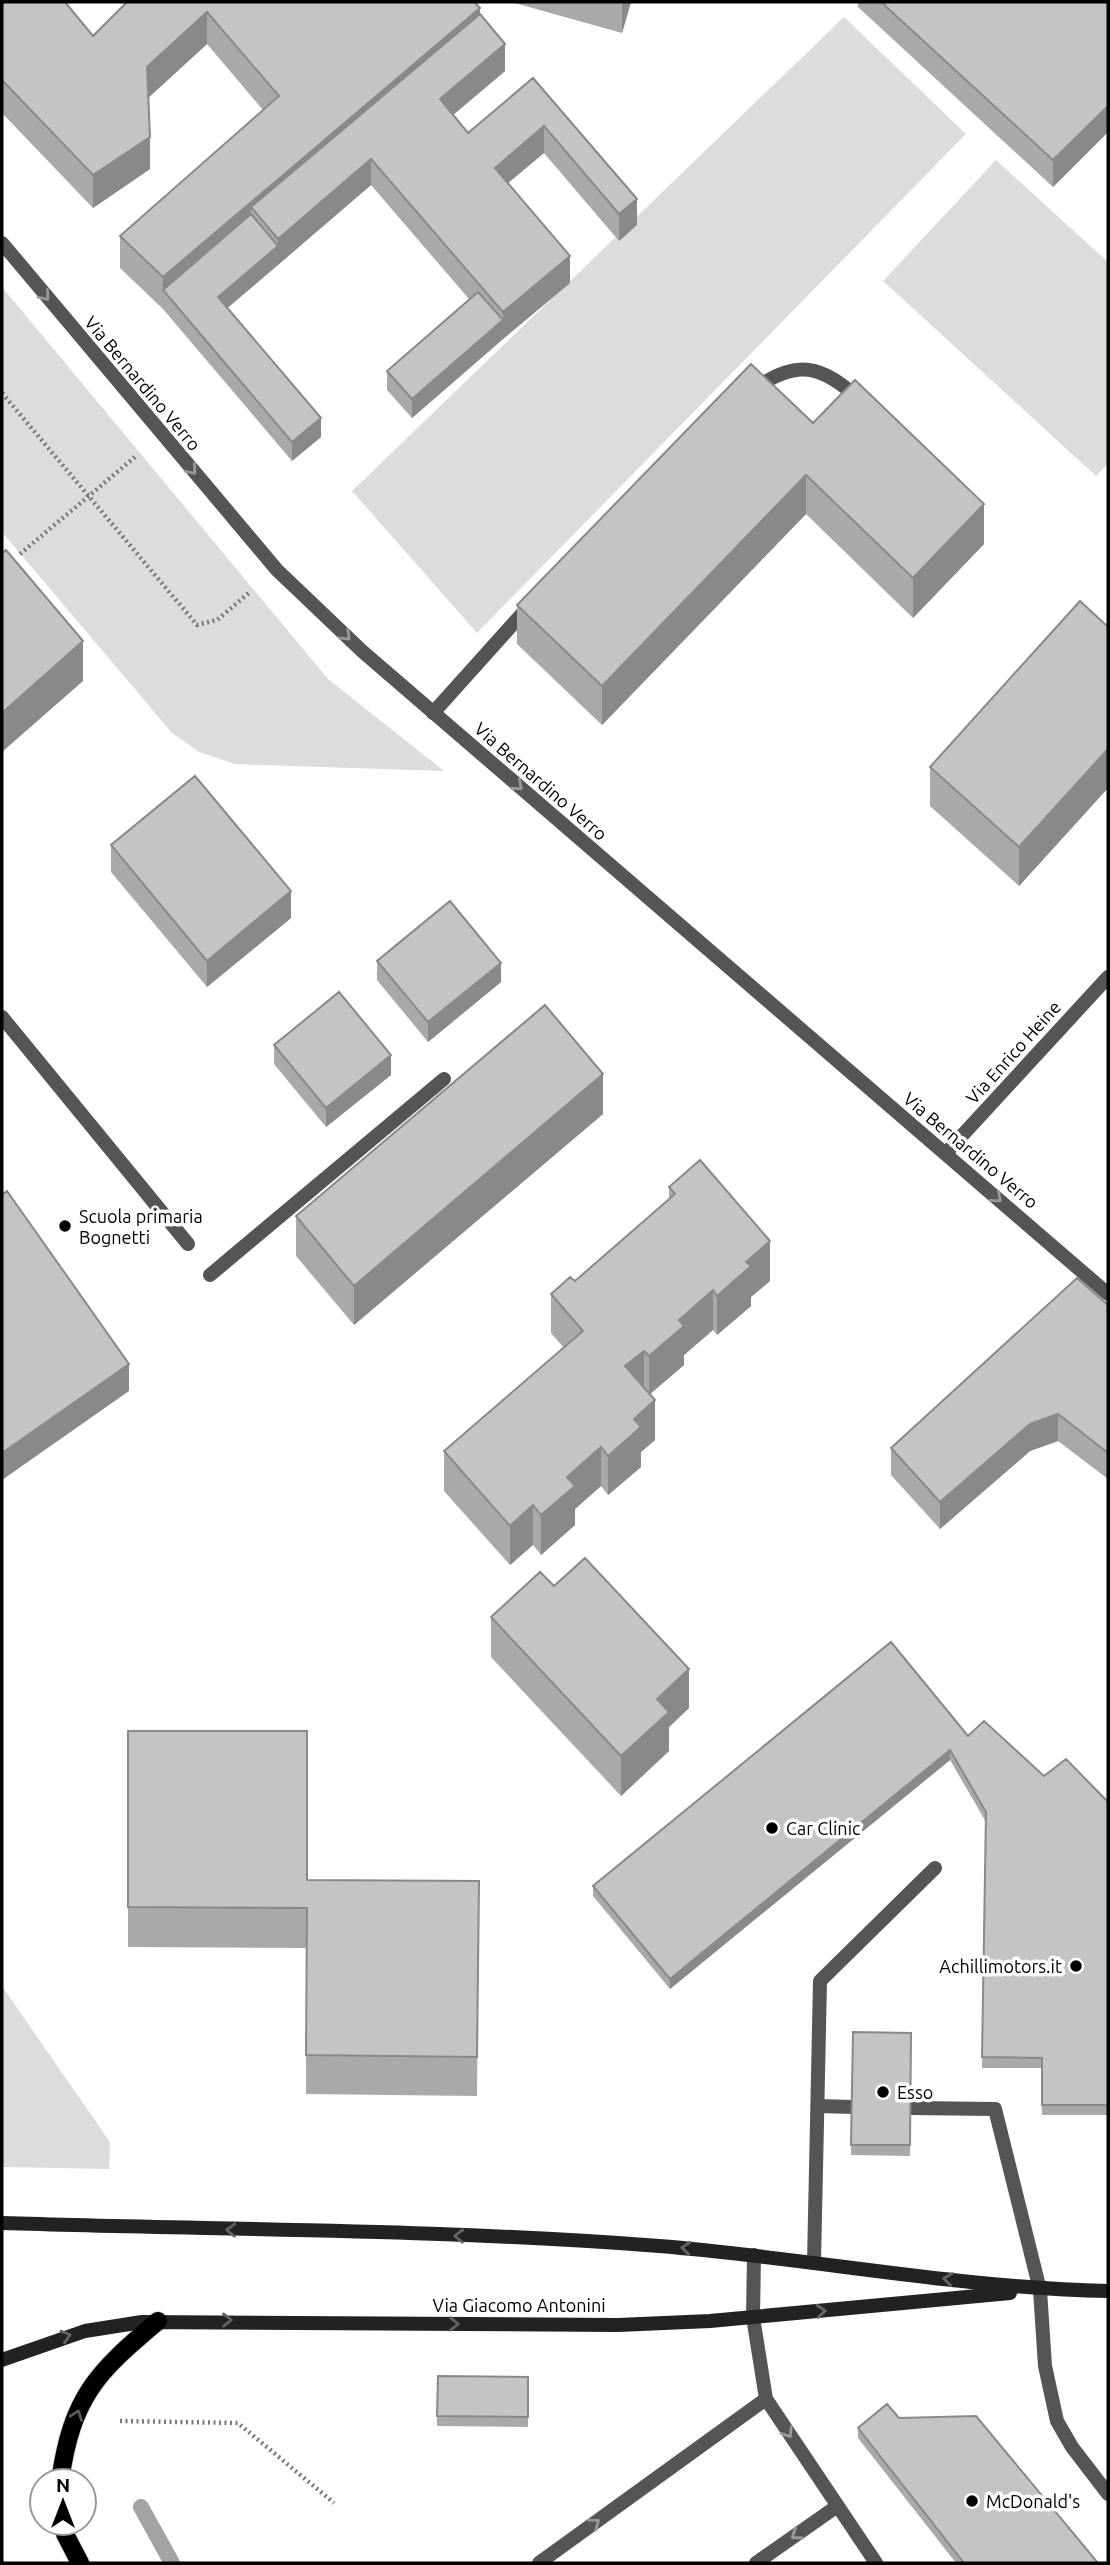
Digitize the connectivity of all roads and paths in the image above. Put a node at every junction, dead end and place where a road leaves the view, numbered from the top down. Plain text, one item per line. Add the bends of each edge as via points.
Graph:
1 (2, 243) edge
2 (2, 393) edge
3 (737, 401) edge
4 (876, 414) edge
5 (139, 454) dead end
6 (88, 497) junction
7 (20, 554) dead end
8 (259, 585) dead end
9 (538, 597) edge
10 (433, 713) junction
11 (1108, 977) edge
12 (2, 1017) edge
13 (444, 1079) dead end
14 (946, 1153) junction
15 (188, 1244) dead end
16 (210, 1275) dead end
17 (1108, 1294) edge
18 (935, 1868) dead end
19 (818, 2106) junction
20 (853, 2107) edge
21 (910, 2109) edge
22 (2, 2223) edge
23 (754, 2255) junction
24 (814, 2263) junction
25 (1040, 2290) junction
26 (1108, 2291) edge
27 (753, 2317) junction
28 (158, 2321) junction
29 (2, 2360) edge
30 (766, 2399) junction
31 (120, 2421) dead end
32 (64, 2467) edge
33 (1108, 2494) edge
34 (334, 2503) dead end
35 (836, 2507) junction
36 (67, 2537) edge
37 (80, 2563) edge
38 (539, 2563) edge
39 (755, 2563) edge
40 (876, 2563) edge

1 -> 10 street, Via Bernardino Verro via 277,570
2 - 6 path
3 - 4 street via 769,377 799,367 838,379
5 - 6 path
6 - 7 path
6 - 8 path via 197,625 217,620
9 - 10 street
10 -> 14 street, Via Bernardino Verro
11 - 14 street, Via Enrico Heine
12 - 15 street
13 - 16 street
14 -> 17 street, Via Bernardino Verro
18 - 19 street via 820,1981
19 - 20 street
19 - 24 street
21 - 25 street via 995,2109
23 -> 22 main road, Via Giacomo Antonini via 571,2240
23 - 24 main road, Via Giacomo Antonini
23 - 27 street
25 -> 24 main road, Via Giacomo Antonini
25 - 26 main road, Via Giacomo Antonini
27 -> 25 main road, Via Giacomo Antonini
25 - 33 street via 1045,2366 1057,2421
28 -> 27 main road, Via Giacomo Antonini via 575,2325
27 - 30 street
29 -> 28 main road, Via Giacomo Antonini via 85,2331
32 -> 28 main road via 75,2421 96,2378
30 -> 35 street
38 -> 30 street
31 - 34 path via 238,2423
35 -> 39 street
35 - 40 street
36 - 37 main road

